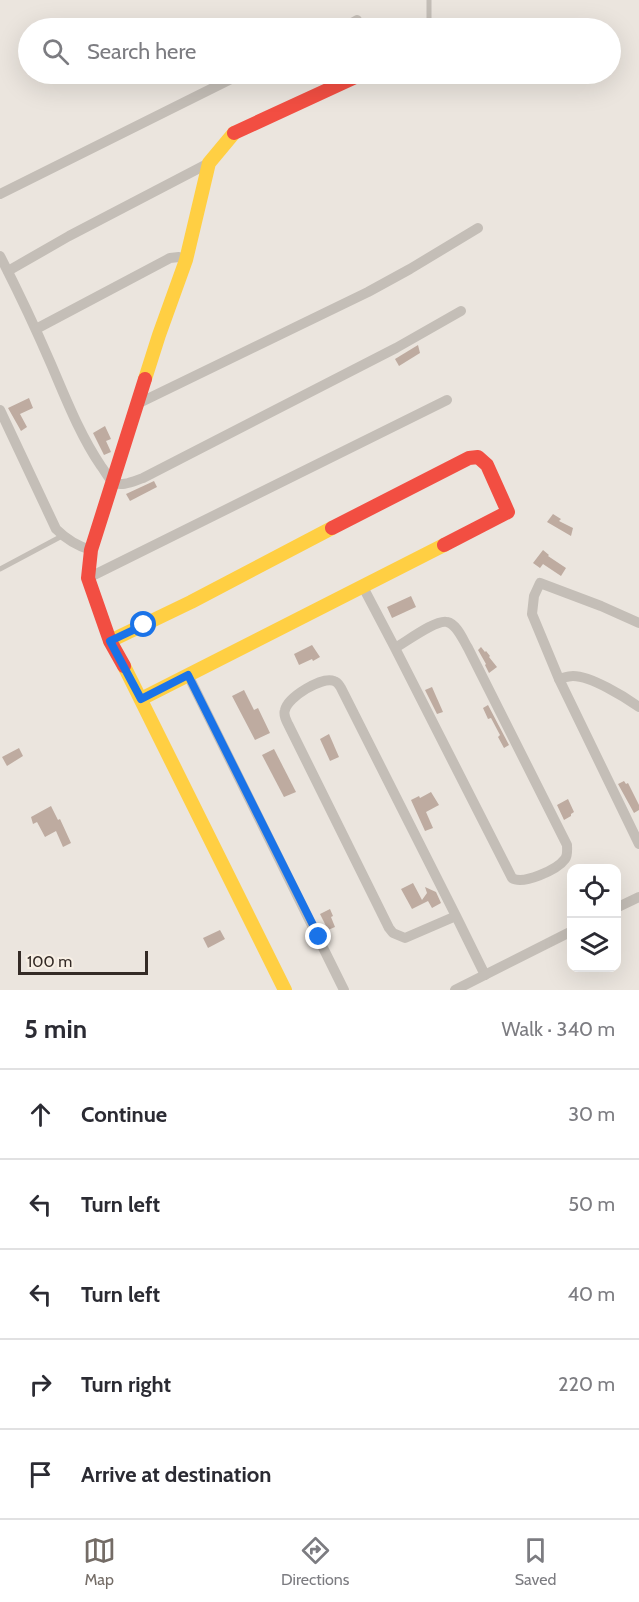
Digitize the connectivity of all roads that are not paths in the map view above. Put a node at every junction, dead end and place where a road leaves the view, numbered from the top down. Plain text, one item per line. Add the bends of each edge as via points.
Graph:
1 (429, 0) edge
2 (429, 18) edge
3 (221, 84) edge
4 (340, 84) edge
5 (209, 164) junction
6 (0, 194) edge
7 (478, 228) dead end
8 (0, 256) edge
9 (186, 260) junction
10 (8, 272) junction
11 (461, 311) dead end
12 (36, 329) junction
13 (447, 400) dead end
14 (137, 404) junction
15 (0, 410) edge
16 (112, 481) junction
17 (62, 536) junction
18 (91, 550) junction
19 (1, 566) edge
20 (88, 578) junction
21 (363, 588) junction
22 (639, 623) edge
23 (110, 641) junction
24 (395, 648) junction
25 (188, 675) junction
26 (559, 679) junction
27 (141, 699) junction
28 (639, 707) edge
29 (635, 825) edge
30 (639, 844) edge
31 (639, 897) edge
32 (621, 906) edge
33 (456, 916) junction
34 (567, 934) edge
35 (485, 975) junction
36 (285, 990) edge
37 (344, 990) edge
38 (455, 990) edge

1 - 2 lane
3 - 6 street
4 - 5 street via 233,134
5 - 9 street
5 - 10 street
7 - 14 street via 351,301
8 - 10 street
9 - 12 street via 170,258
9 - 14 street
10 - 12 street
11 - 16 street via 143,478 124,484
12 - 16 street via 82,434
13 - 20 street
14 - 16 street
15 - 17 street
16 - 18 street
17 - 18 street
17 - 19 lane
18 - 20 street
20 - 23 street
21 - 23 street via 508,512 483,460 469,458
21 - 24 street
21 - 25 street
22 - 26 street via 540,583 532,615
23 - 27 street
24 - 24 street via 512,878 517,881 537,876 565,859 567,845 456,628 446,621 436,624
25 - 27 street
25 - 37 street
26 - 28 street via 582,678 607,687
26 - 29 street
27 - 36 street
29 - 30 street
31 - 32 street
33 - 33 street via 337,682 328,680 296,695 284,712 288,724 393,933 405,938
33 - 35 street
34 - 35 street
35 - 38 street

